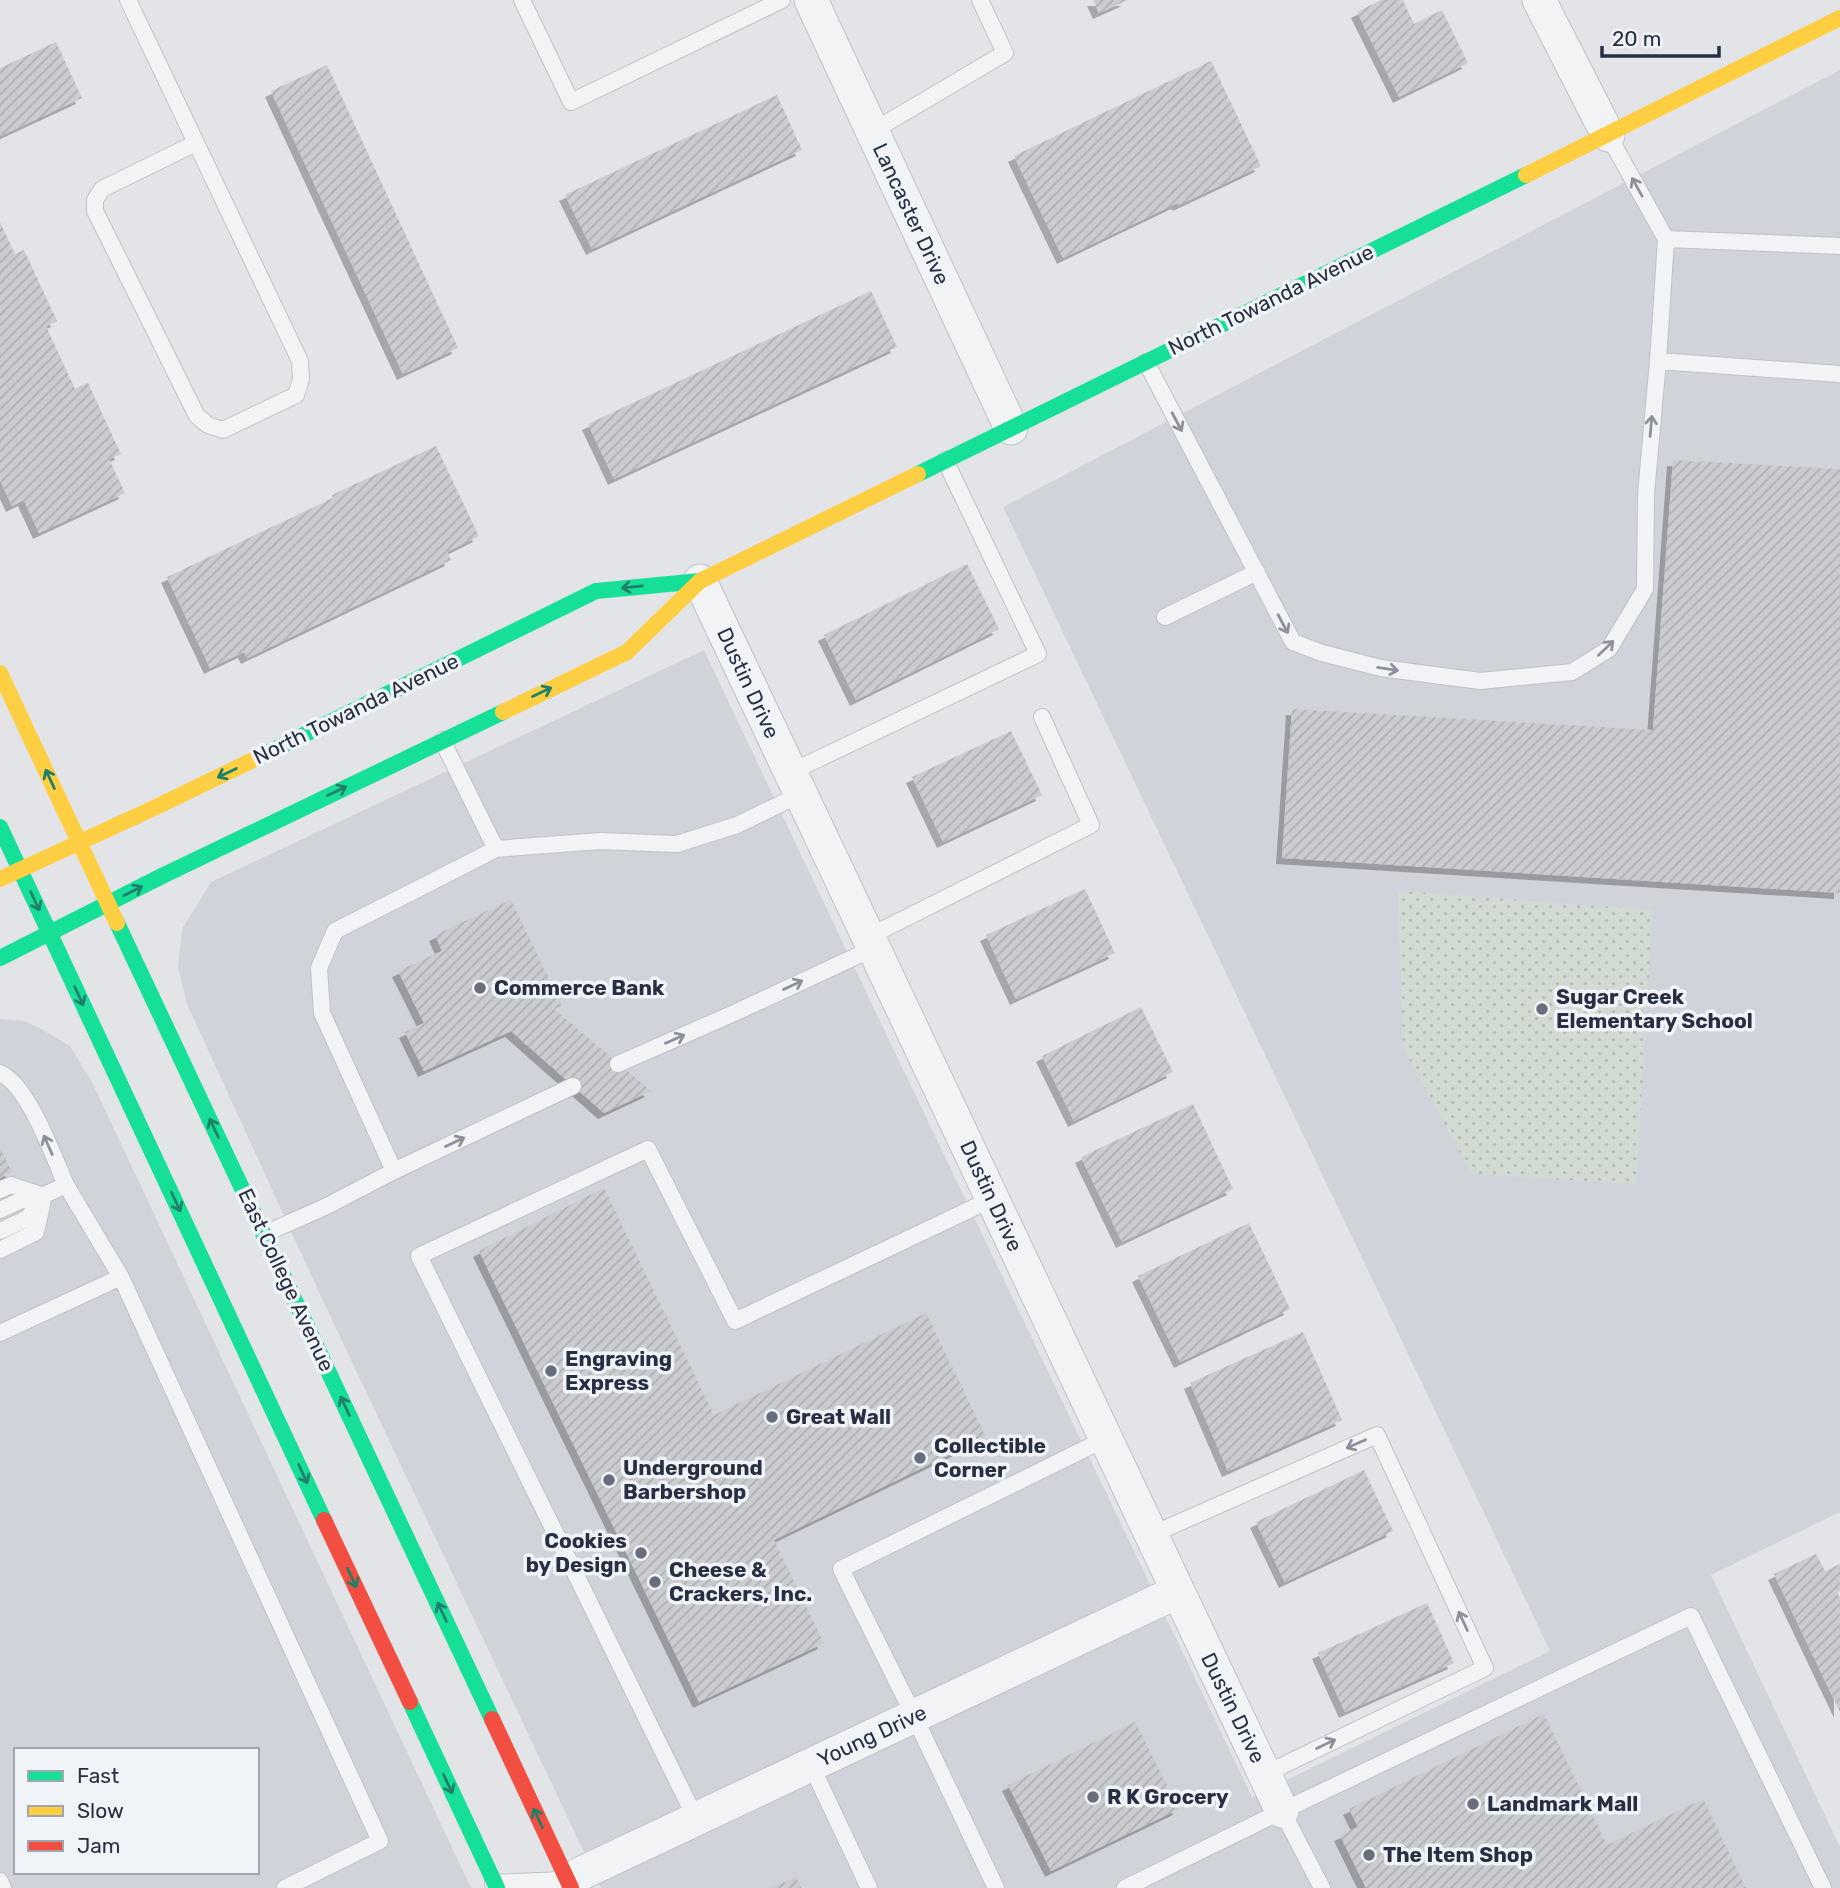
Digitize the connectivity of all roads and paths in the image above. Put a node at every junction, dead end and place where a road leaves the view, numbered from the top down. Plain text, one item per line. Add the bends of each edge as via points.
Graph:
1 (128, 0) edge
2 (522, 0) edge
3 (782, 0) edge
4 (811, 0) edge
5 (979, 0) edge
6 (1538, 0) edge
7 (1840, 18) edge
8 (873, 131) junction
9 (1608, 135) junction
10 (196, 143) junction
11 (1666, 239) junction
12 (1840, 246) edge
13 (1658, 361) junction
14 (1146, 362) junction
15 (1840, 374) edge
16 (1011, 428) junction
17 (945, 460) junction
18 (1256, 572) junction
19 (700, 581) junction
20 (1165, 618) dead end
21 (0, 673) edge
22 (1042, 717) dead end
23 (442, 740) junction
24 (796, 783) junction
25 (0, 827) edge
26 (80, 841) junction
27 (496, 849) junction
28 (20, 869) junction
29 (0, 879) edge
30 (109, 904) junction
31 (50, 934) junction
32 (871, 943) junction
33 (0, 958) edge
34 (618, 1064) dead end
35 (0, 1073) edge
36 (573, 1086) dead end
37 (394, 1171) junction
38 (66, 1185) junction
39 (0, 1189) edge
40 (44, 1195) junction
41 (992, 1199) junction
42 (0, 1210) edge
43 (0, 1231) edge
44 (264, 1234) junction
45 (0, 1250) edge
46 (121, 1277) junction
47 (0, 1333) edge
48 (1105, 1439) junction
49 (1151, 1535) junction
50 (1177, 1592) junction
51 (914, 1716) junction
52 (811, 1765) junction
53 (1265, 1774) junction
54 (1282, 1811) junction
55 (696, 1819) junction
56 (0, 1881) edge
57 (566, 1885) edge
58 (491, 1886) edge
59 (3, 1888) edge
60 (285, 1888) edge
61 (869, 1888) edge
62 (996, 1888) edge
63 (1125, 1888) edge
64 (1322, 1888) edge
65 (1823, 1888) edge

1 - 10 lane
2 - 3 lane via 571,102
4 - 8 street, Lancaster Drive
5 - 8 lane via 1005,53
6 - 9 street
7 - 9 main road, North Towanda Avenue
8 - 16 street, Lancaster Drive
11 -> 9 lane
9 - 14 main road, North Towanda Avenue
10 - 10 lane via 300,361 296,395 223,430 197,416 95,211 102,189
11 - 12 lane
11 - 13 lane
13 - 15 lane
18 -> 13 lane via 1293,642 1322,653 1381,668 1479,681 1572,673 1609,649 1645,589 1646,494
14 - 16 main road, North Towanda Avenue
14 -> 18 lane
16 - 17 main road, North Towanda Avenue
17 - 19 main road, North Towanda Avenue
17 - 24 lane via 1038,654
18 - 20 lane
23 -> 19 main road, North Towanda Avenue via 627,652
19 - 24 street, Dustin Drive
19 -> 26 main road, North Towanda Avenue via 596,591
26 -> 21 main road, East College Avenue
22 - 32 lane via 1091,825
23 - 27 lane
30 -> 23 main road, North Towanda Avenue
24 - 27 lane via 737,825 677,844 600,841
24 - 32 street, Dustin Drive
25 - 28 main road
26 - 28 main road, North Towanda Avenue
26 - 30 main road, East College Avenue
27 - 37 lane via 335,931 319,968 322,1013
28 - 29 main road, North Towanda Avenue
28 -> 31 main road
30 - 31 main road, North Towanda Avenue
44 -> 30 main road, East College Avenue
31 - 33 main road, North Towanda Avenue
31 -> 58 main road
34 -> 32 lane via 732,1014
32 - 41 street, Dustin Drive
38 -> 35 lane via 23,1095
37 -> 36 lane
37 - 44 lane
38 - 40 lane
38 - 46 lane
39 - 40 lane via 10,1185
40 - 42 lane
40 - 43 lane via 27,1218
40 - 45 lane via 36,1232
41 - 48 street, Dustin Drive
41 - 55 lane via 734,1321 648,1149 419,1256
57 -> 44 main road, East College Avenue
46 - 47 lane
46 - 60 lane via 380,1841
48 - 49 street, Dustin Drive
48 - 51 lane via 841,1569
49 - 50 street, Dustin Drive
53 -> 49 lane via 1485,1668 1377,1435
50 - 51 street, Young Drive
50 - 53 street, Dustin Drive
51 - 52 street, Young Drive
51 - 62 lane
52 - 55 street, Young Drive
52 - 61 lane
53 - 54 street, Dustin Drive
54 - 63 lane
54 - 64 lane
54 - 65 lane via 1691,1616
55 - 57 street, Young Drive
56 - 59 lane
57 - 58 lane

